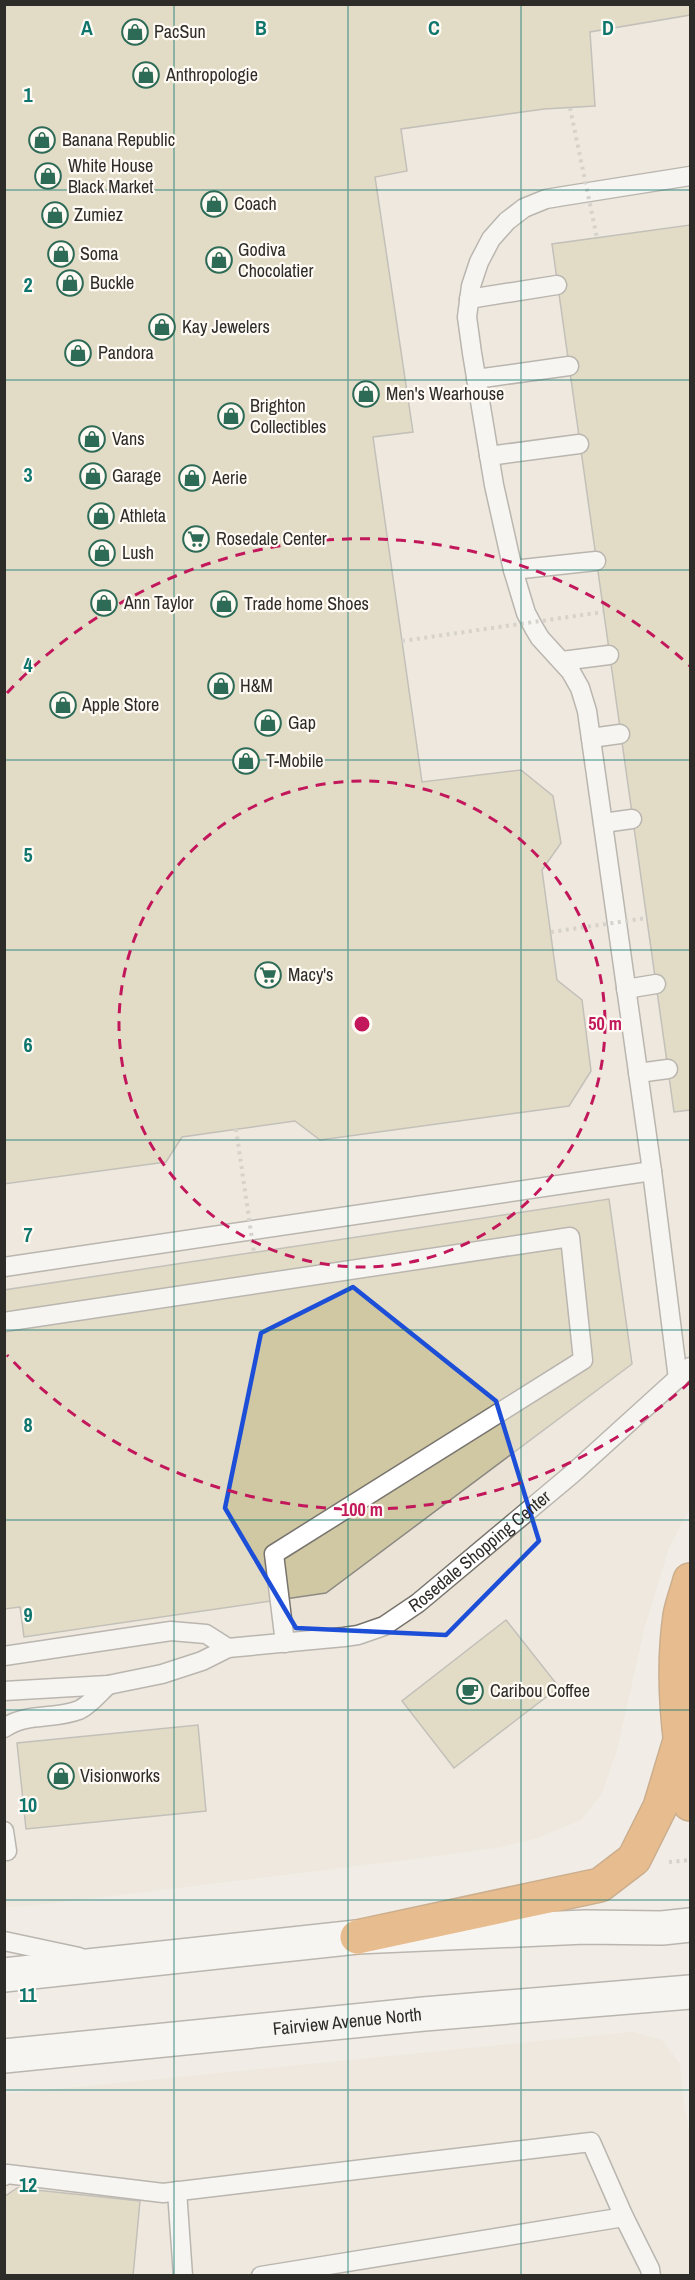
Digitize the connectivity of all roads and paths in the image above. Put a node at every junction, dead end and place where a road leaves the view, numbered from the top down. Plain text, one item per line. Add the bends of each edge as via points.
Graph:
1 (570, 108) dead end
2 (690, 176) edge
3 (597, 238) dead end
4 (557, 285) dead end
5 (469, 299) junction
6 (569, 366) dead end
7 (476, 379) junction
8 (579, 444) dead end
9 (489, 456) junction
10 (596, 561) dead end
11 (513, 570) junction
12 (603, 612) dead end
13 (402, 641) dead end
14 (609, 655) dead end
15 (562, 661) junction
16 (620, 734) dead end
17 (591, 738) junction
18 (632, 819) dead end
19 (603, 823) junction
20 (647, 918) dead end
21 (550, 932) dead end
22 (656, 984) dead end
23 (626, 989) junction
24 (668, 1069) dead end
25 (638, 1073) junction
26 (236, 1129) dead end
27 (652, 1172) junction
28 (254, 1252) dead end
29 (4, 1267) edge
30 (4, 1322) edge
31 (684, 1373) edge
32 (690, 1580) edge
33 (285, 1643) junction
34 (228, 1648) junction
35 (4, 1656) edge
36 (108, 1684) junction
37 (7, 1692) edge
38 (4, 1728) edge
39 (679, 1744) junction
40 (690, 1804) edge
41 (4, 1831) edge
42 (7, 1851) dead end
43 (690, 1925) edge
44 (357, 1937) junction
45 (4, 1941) edge
46 (113, 1964) junction
47 (4, 1975) edge
48 (690, 1992) edge
49 (4, 2056) edge
50 (4, 2176) edge
51 (177, 2191) junction
52 (624, 2217) junction
53 (655, 2273) edge
54 (183, 2276) edge
55 (261, 2276) edge

1 - 3 path, bridge
2 - 5 lane via 564,195 524,208 507,221 484,251
4 - 5 lane
5 - 7 lane via 467,317
6 - 7 lane
7 - 9 lane
8 - 9 lane
9 - 11 lane
10 - 11 lane
11 - 15 lane via 534,628
12 - 13 path, bridge
14 - 15 lane
15 - 17 lane via 580,688
16 - 17 lane
17 - 19 lane
18 - 19 lane
19 - 23 lane
20 - 21 path, bridge
22 - 23 lane
23 - 25 lane
24 - 25 lane
25 - 27 lane
26 - 28 path, bridge
27 - 29 lane
27 - 31 lane
30 - 33 lane via 570,1237 583,1360 274,1554
31 - 33 lane, Rosedale Shopping Center via 528,1512 398,1617 358,1635
32 - 39 highway via 680,1615
33 - 34 lane, Rosedale Shopping Center
34 - 35 lane via 206,1634 171,1631
34 - 36 lane, Rosedale Shopping Center via 170,1671
36 - 37 lane, Rosedale Shopping Center
36 - 38 lane via 81,1709 16,1720
39 - 40 highway
39 - 44 highway via 660,1807 634,1859 600,1885
41 - 42 lane
43 - 44 street
44 - 46 street
45 - 46 lane
46 - 47 street
48 - 49 street, Fairview Avenue North
50 - 51 lane via 163,2193
51 - 52 lane via 591,2142
51 - 54 lane
52 - 53 lane
52 - 55 lane

